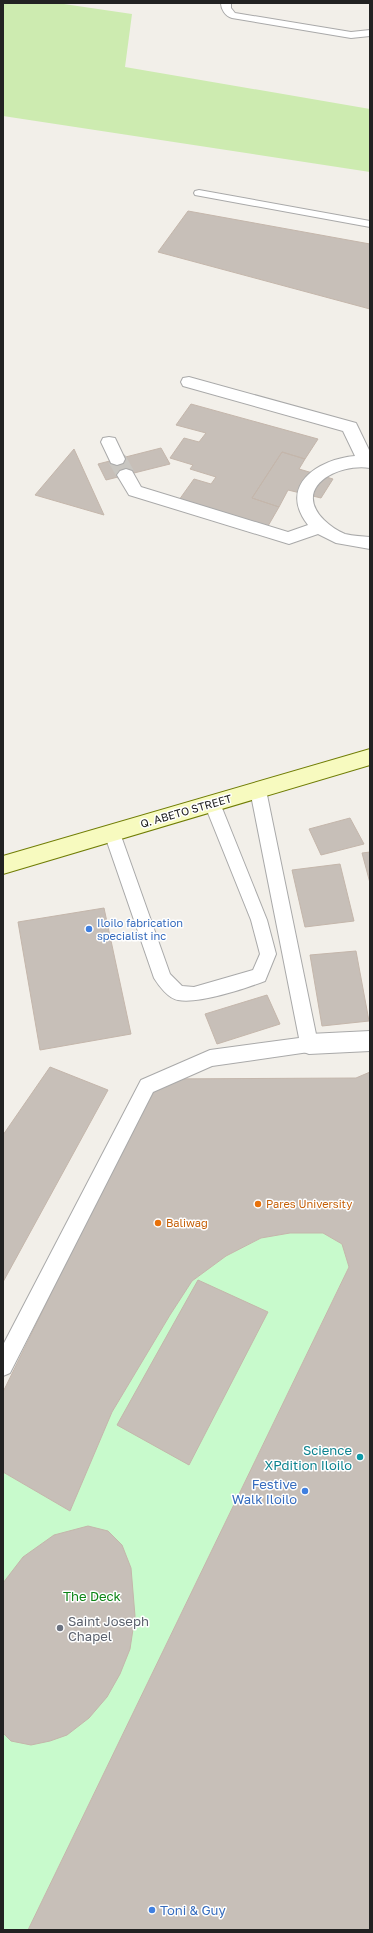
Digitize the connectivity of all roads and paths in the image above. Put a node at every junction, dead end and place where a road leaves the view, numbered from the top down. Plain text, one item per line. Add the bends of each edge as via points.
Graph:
1 (226, 3) edge
2 (370, 32) edge
3 (200, 193) dead end
4 (370, 224) edge
5 (189, 382) dead end
6 (109, 442) dead end
7 (117, 459) tunnel mouth
8 (368, 461) edge
9 (126, 475) tunnel mouth
10 (319, 527) junction
11 (370, 543) edge
12 (370, 757) edge
13 (258, 790) junction
14 (212, 803) junction
15 (112, 833) junction
16 (3, 865) edge
17 (370, 1041) edge
18 (309, 1044) junction
19 (3, 1366) edge

1 - 2 lane via 226,8 232,15 351,36
3 - 4 lane
5 - 8 street via 350,427
6 - 7 street
8 - 10 street via 346,462 315,477 307,488 304,501 309,515
9 - 10 street via 135,491 289,538
10 - 11 street via 334,536 353,542
12 - 13 main road, Q. ABETO STREET
13 - 14 main road, Q. ABETO STREET
13 - 18 lane
14 - 15 main road, Q. ABETO STREET
14 - 15 lane via 259,920 268,954 259,976 194,994 178,993 163,978
15 - 16 main road, Q. ABETO STREET
17 - 18 street
18 - 19 lane via 210,1058 147,1086

